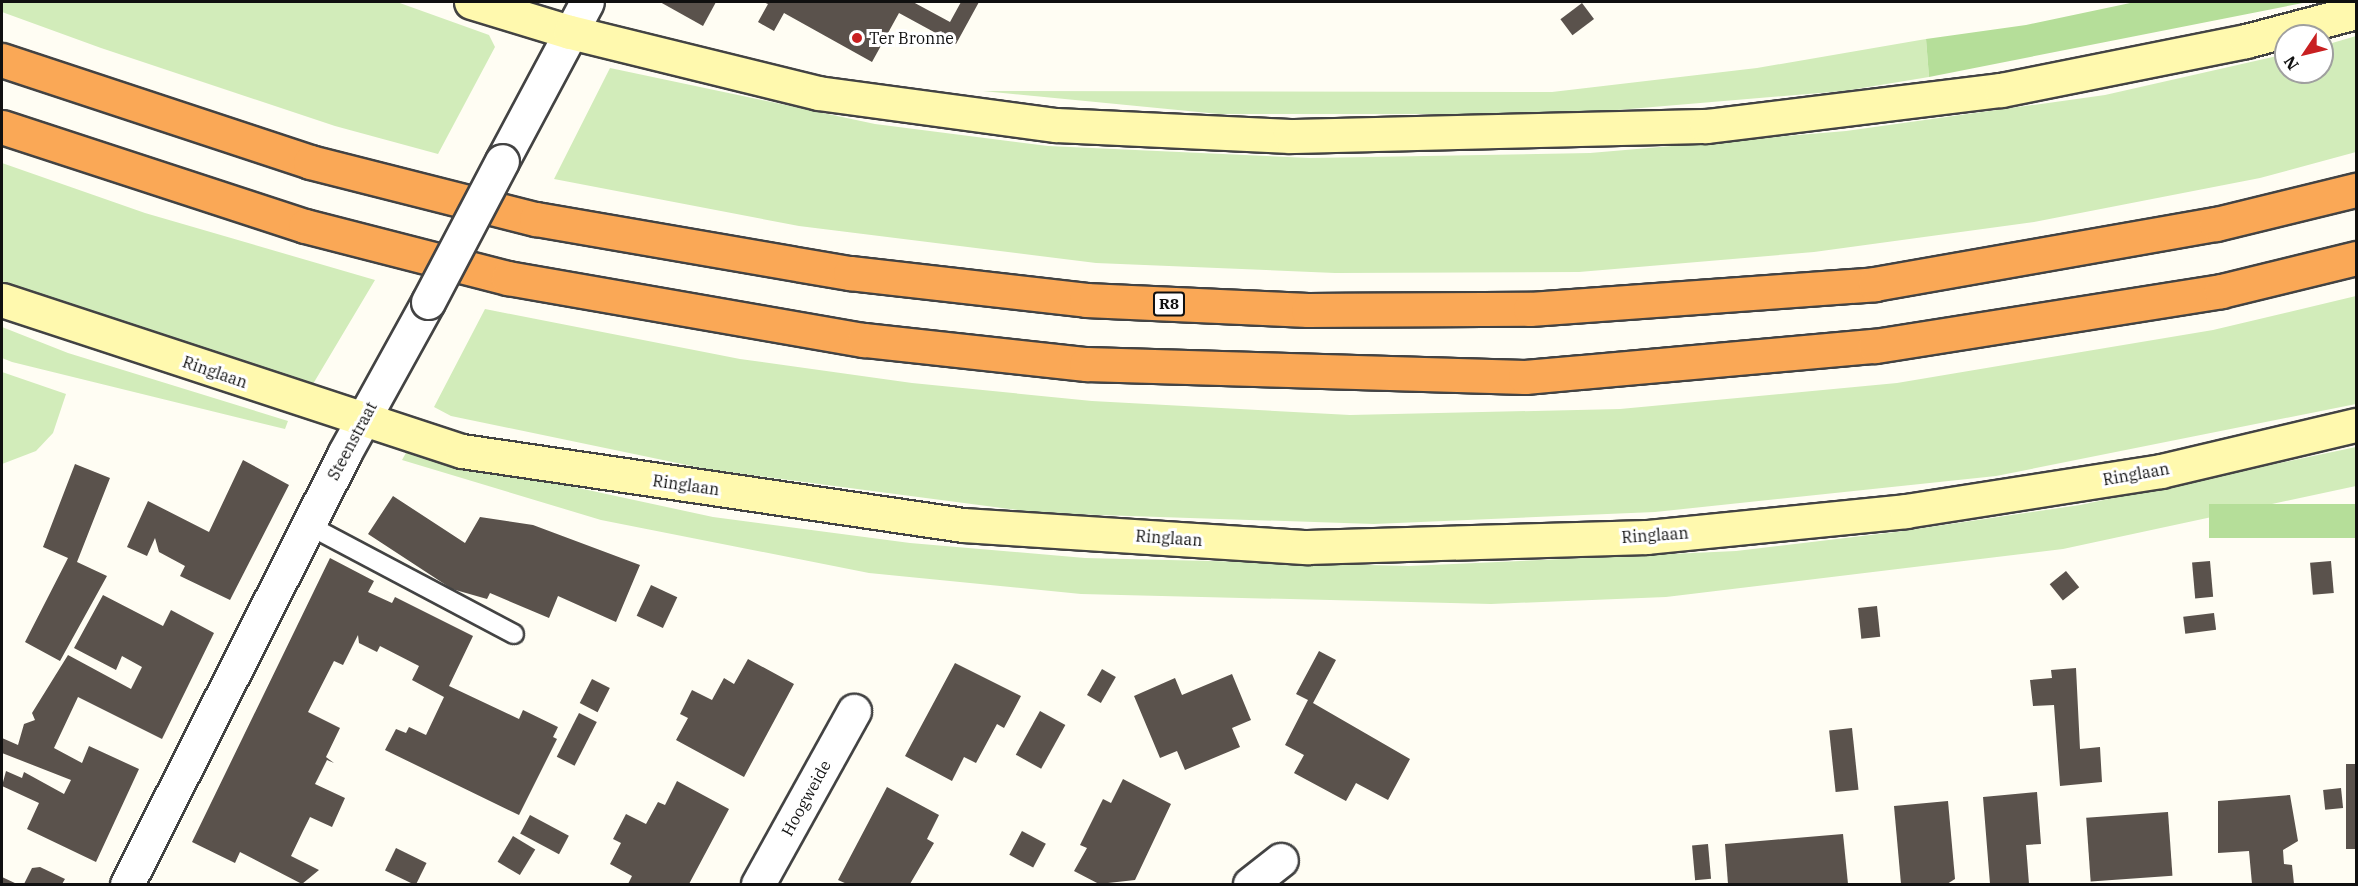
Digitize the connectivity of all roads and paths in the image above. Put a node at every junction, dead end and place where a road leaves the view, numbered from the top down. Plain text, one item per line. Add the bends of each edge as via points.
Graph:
1 (471, 2) edge
2 (586, 2) edge
3 (2356, 12) edge
4 (570, 32) junction
5 (2, 60) edge
6 (2, 127) edge
7 (2356, 190) edge
8 (2356, 258) edge
9 (2, 300) edge
10 (362, 420) junction
11 (2356, 425) edge
12 (308, 525) junction
13 (514, 634) dead end
14 (854, 711) dead end
15 (1281, 860) dead end
16 (127, 885) edge
17 (758, 885) edge
18 (1250, 885) edge

1 - 4 main road
2 - 4 street, Steenstraat
3 - 4 main road via 2246,41 2001,90 1706,126 1487,135 1290,136 1056,125 818,93
4 - 10 street, Steenstraat, bridge
5 - 7 highway, R8 via 310,162 536,219 850,273 1086,300 1308,310 1530,309 1863,285 2216,224
6 - 8 highway via 305,226 508,278 864,339 1086,364 1525,377 1875,346 2221,291
9 - 10 main road, Ringlaan
10 - 11 main road, Ringlaan via 462,451 963,525 1307,547 1647,537 1906,511 2161,471
10 - 12 street, Steenstraat
12 - 13 lane
12 - 16 street, Steenstraat
14 - 17 street, Hoogweide
15 - 18 street

